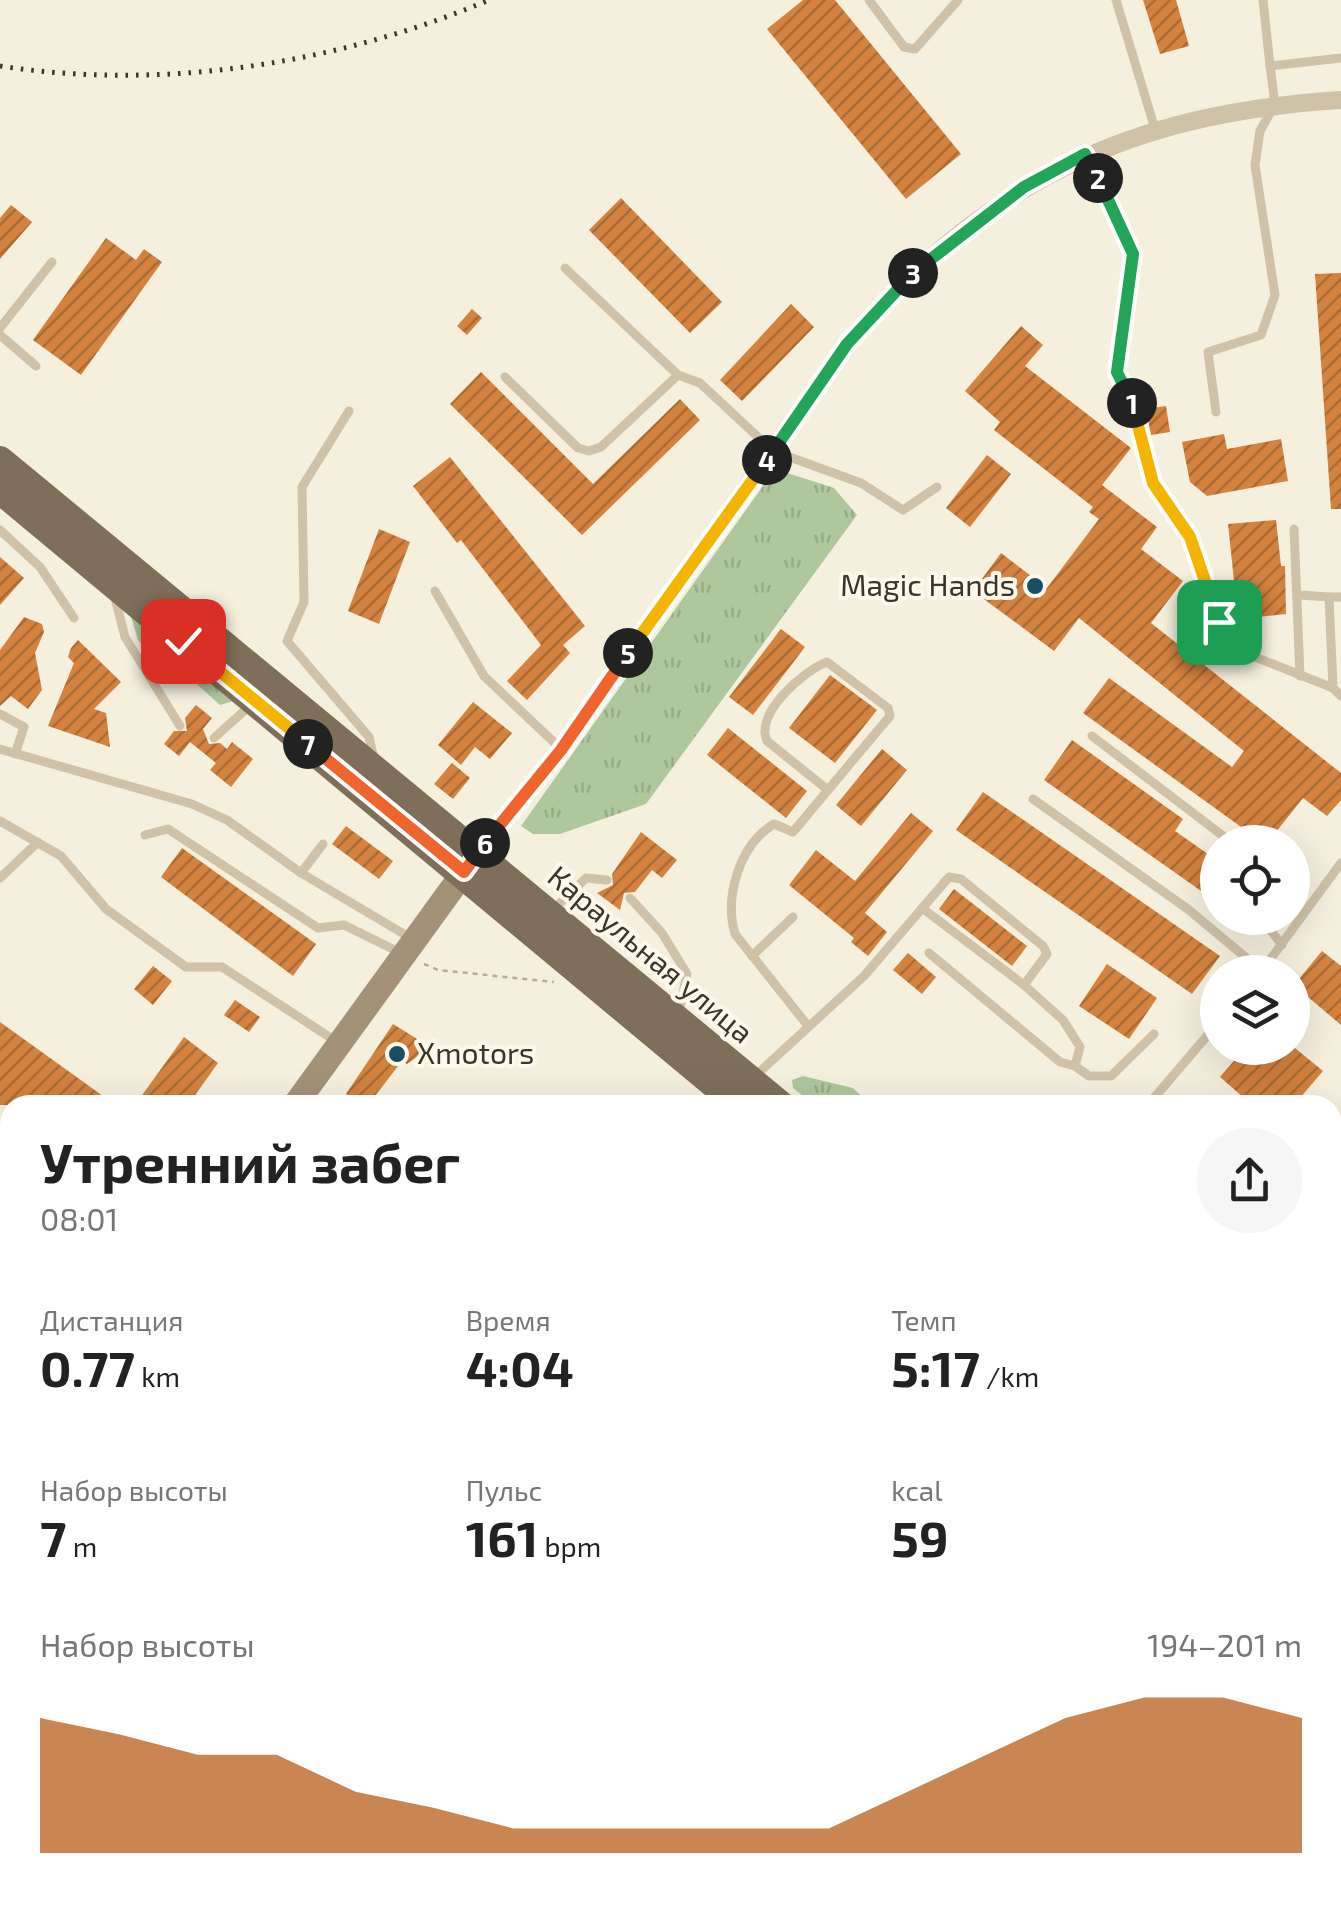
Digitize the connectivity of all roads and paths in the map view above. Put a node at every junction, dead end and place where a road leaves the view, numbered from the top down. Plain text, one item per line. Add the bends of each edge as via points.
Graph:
1 (868, 0) edge
2 (958, 0) edge
3 (1116, 0) edge
4 (1263, 0) edge
5 (1341, 58) edge
6 (1270, 66) junction
7 (1341, 100) edge
8 (1274, 104) junction
9 (1155, 129) junction
10 (1085, 154) junction
11 (52, 262) dead end
12 (565, 268) dead end
13 (0, 331) edge
14 (36, 366) dead end
15 (678, 375) junction
16 (506, 378) dead end
17 (350, 411) dead end
18 (1216, 412) dead end
19 (773, 451) junction
20 (0, 460) edge
21 (937, 487) dead end
22 (0, 490) edge
23 (1294, 529) dead end
24 (0, 530) edge
25 (111, 582) junction
26 (435, 591) dead end
27 (1300, 595) junction
28 (1341, 597) edge
29 (1329, 598) junction
30 (74, 618) dead end
31 (1300, 676) junction
32 (1332, 688) junction
33 (1341, 696) edge
34 (254, 701) junction
35 (0, 714) edge
36 (180, 726) dead end
37 (1092, 736) dead end
38 (214, 738) dead end
39 (0, 749) edge
40 (561, 750) junction
41 (16, 754) junction
42 (376, 768) junction
43 (828, 790) junction
44 (1033, 800) dead end
45 (0, 821) edge
46 (1208, 825) edge
47 (145, 835) dead end
48 (38, 842) junction
49 (323, 844) dead end
50 (471, 863) junction
51 (1341, 863) edge
52 (302, 873) junction
53 (0, 878) edge
54 (607, 880) dead end
55 (630, 898) dead end
56 (922, 908) junction
57 (549, 914) junction
58 (793, 916) dead end
59 (1274, 935) edge
60 (1282, 945) junction
61 (411, 948) junction
62 (929, 953) dead end
63 (1241, 955) edge
64 (1274, 955) edge
65 (752, 956) junction
66 (566, 982) dead end
67 (1024, 985) junction
68 (678, 1020) junction
69 (808, 1026) junction
70 (1154, 1034) dead end
71 (339, 1043) junction
72 (1200, 1044) edge
73 (1075, 1066) junction
74 (303, 1095) edge
75 (736, 1095) edge
76 (738, 1095) edge
77 (745, 1095) edge
78 (1157, 1095) edge

1 - 2 lane via 904,47 915,50
3 - 9 lane
4 - 6 lane
5 - 6 lane
6 - 8 lane
7 - 8 street
8 - 9 street
8 - 18 lane via 1260,132 1255,165 1276,295 1261,335 1208,352
9 - 10 street
10 - 19 street via 1024,187 892,292
10 - 31 lane via 1133,254 1117,372 1130,393 1153,483 1190,537 1219,622 1235,648
11 - 13 lane
12 - 15 lane
13 - 14 lane
15 - 16 lane via 589,451 578,448
15 - 19 lane via 700,382
17 - 42 lane via 302,486 304,602 287,641 369,737
19 - 21 lane via 861,483 903,510
19 - 40 street
20 - 42 main road
22 - 25 main road
23 - 27 lane
24 - 30 lane via 40,567
25 - 34 main road
25 - 36 lane via 124,637
26 - 40 lane via 484,676
27 - 29 lane
27 - 31 lane
28 - 29 lane
29 - 32 lane
31 - 32 lane
32 - 33 lane
34 - 38 lane
34 - 50 main road
35 - 41 lane via 24,727
37 - 46 lane
39 - 41 lane
40 - 50 street
41 - 52 lane via 192,804 227,820
42 - 50 main road
43 - 43 lane via 762,731 764,720 806,673 827,662 890,716
43 - 65 lane via 793,832 774,824 762,831 739,864 730,918
44 - 63 lane
45 - 48 lane
47 - 61 lane via 168,829 318,928 344,924
48 - 53 lane
48 - 71 lane via 61,856 106,909 186,967 222,967
49 - 52 lane
50 - 57 main road, Караульная улица
50 - 61 street
50 - 75 main road, Караульная улица via 594,987
51 - 60 lane
52 - 61 lane
54 - 57 lane via 586,878
55 - 68 lane via 687,974
56 - 67 lane
56 - 67 lane via 944,880 960,879 1047,954
56 - 69 lane via 864,976
57 - 68 main road, Караульная улица
58 - 65 lane
59 - 60 lane
60 - 64 lane
61 - 66 path via 438,970
61 - 71 street
62 - 73 lane via 1060,1062
65 - 69 lane
67 - 73 lane via 1063,1020 1080,1048
68 - 76 main road, Караульная улица
69 - 77 lane
70 - 73 lane via 1111,1076 1089,1076
71 - 74 street
72 - 78 lane

